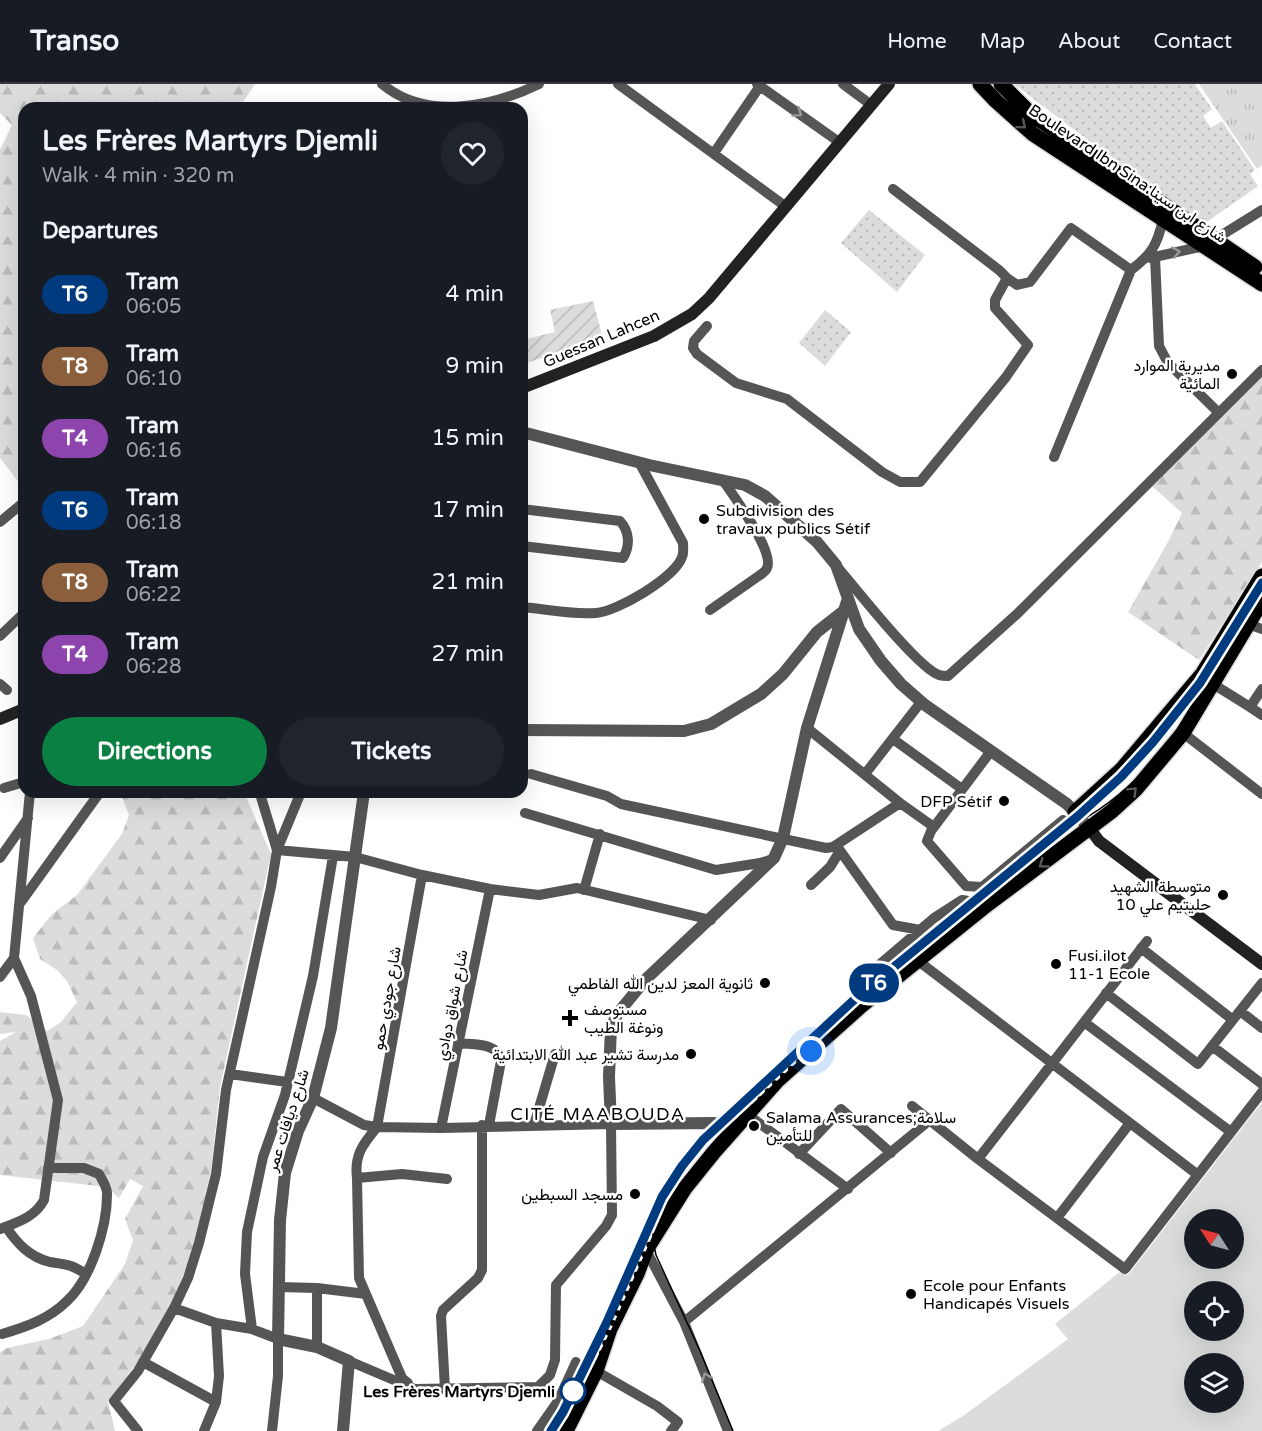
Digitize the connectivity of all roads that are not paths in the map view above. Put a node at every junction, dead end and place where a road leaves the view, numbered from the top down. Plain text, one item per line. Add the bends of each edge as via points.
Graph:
1 (382, 84) edge
2 (539, 84) edge
3 (618, 84) edge
4 (843, 84) edge
5 (980, 84) edge
6 (1001, 84) edge
7 (758, 85) edge
8 (888, 85) edge
9 (415, 102) edge
10 (480, 102) edge
11 (870, 104) junction
12 (839, 142) junction
13 (714, 153) junction
14 (893, 189) dead end
15 (785, 206) junction
16 (1262, 210) edge
17 (1163, 219) junction
18 (1213, 243) junction
19 (1151, 258) junction
20 (1131, 270) junction
21 (1262, 272) edge
22 (1007, 279) junction
23 (1262, 284) edge
24 (707, 326) dead end
25 (1262, 370) edge
26 (528, 386) edge
27 (1219, 413) junction
28 (528, 434) edge
29 (1054, 457) dead end
30 (639, 462) junction
31 (723, 480) junction
32 (18, 506) edge
33 (528, 510) edge
34 (2, 516) edge
35 (528, 547) edge
36 (836, 565) junction
37 (1262, 576) edge
38 (1262, 601) edge
39 (847, 604) junction
40 (528, 607) edge
41 (710, 610) dead end
42 (18, 620) edge
43 (1255, 626) edge
44 (0, 636) edge
45 (1213, 684) junction
46 (1262, 689) edge
47 (921, 702) junction
48 (1251, 707) junction
49 (18, 712) edge
50 (1262, 715) edge
51 (0, 719) edge
52 (807, 728) junction
53 (528, 730) edge
54 (1183, 733) junction
55 (893, 739) junction
56 (991, 751) junction
57 (531, 774) dead end
58 (866, 774) junction
59 (18, 784) edge
60 (4, 788) dead end
61 (962, 789) junction
62 (1262, 794) edge
63 (30, 798) edge
64 (94, 798) edge
65 (261, 798) edge
66 (299, 798) edge
67 (363, 798) edge
68 (900, 803) junction
69 (525, 813) dead end
70 (1069, 816) junction
71 (28, 818) junction
72 (934, 827) junction
73 (1090, 829) junction
74 (600, 834) junction
75 (783, 838) junction
76 (838, 848) junction
77 (277, 850) junction
78 (333, 856) junction
79 (355, 857) junction
80 (0, 858) edge
81 (774, 858) junction
82 (422, 875) junction
83 (811, 885) dead end
84 (490, 889) junction
85 (584, 890) junction
86 (20, 902) junction
87 (988, 904) junction
88 (711, 920) junction
89 (920, 930) junction
90 (14, 958) junction
91 (917, 960) junction
92 (1262, 964) edge
93 (0, 977) edge
94 (1262, 983) edge
95 (1106, 993) junction
96 (861, 1006) junction
97 (1236, 1016) junction
98 (1084, 1022) junction
99 (1262, 1028) edge
100 (458, 1043) junction
101 (1212, 1046) junction
102 (555, 1054) dead end
103 (1052, 1062) junction
104 (230, 1074) junction
105 (287, 1082) junction
106 (1262, 1084) edge
107 (1262, 1092) edge
108 (313, 1098) junction
109 (912, 1106) dead end
110 (747, 1114) junction
111 (930, 1120) junction
112 (714, 1123) junction
113 (1130, 1123) junction
114 (611, 1124) junction
115 (485, 1125) junction
116 (534, 1125) junction
117 (377, 1127) junction
118 (441, 1128) junction
119 (734, 1129) junction
120 (1231, 1132) junction
121 (714, 1152) junction
122 (891, 1153) junction
123 (799, 1154) junction
124 (978, 1159) junction
125 (48, 1168) junction
126 (1198, 1175) junction
127 (357, 1178) junction
128 (447, 1179) dead end
129 (848, 1188) junction
130 (1057, 1218) junction
131 (3, 1228) edge
132 (646, 1250) junction
133 (86, 1274) junction
134 (279, 1287) junction
135 (318, 1288) junction
136 (366, 1294) junction
137 (174, 1308) junction
138 (684, 1322) junction
139 (216, 1323) junction
140 (252, 1329) junction
141 (2, 1334) dead end
142 (278, 1339) junction
143 (317, 1347) junction
144 (350, 1361) junction
145 (143, 1362) junction
146 (576, 1362) dead end
147 (596, 1371) junction
148 (415, 1389) junction
149 (445, 1389) junction
150 (216, 1402) junction
151 (138, 1431) edge
152 (204, 1431) edge
153 (272, 1431) edge
154 (343, 1431) edge
155 (537, 1431) edge
156 (566, 1431) edge
157 (671, 1431) edge
158 (728, 1431) edge

1 - 9 street
2 - 10 street via 514,96
3 - 13 street
4 - 11 street
5 -> 17 main road, Boulevard Ibn Sina:شارع ابن سينا via 1032,134
6 - 18 main road via 1031,114
7 -> 12 street
7 - 13 street
8 - 11 main road, Guessan Lahcen
11 - 12 main road, Guessan Lahcen
12 - 15 main road, Guessan Lahcen
13 - 15 street
14 - 22 street
15 - 26 main road, Guessan Lahcen via 692,314 654,336
16 - 18 street
17 - 18 main road, Boulevard Ibn Sina:شارع ابن سينا
17 - 19 street
19 -> 18 street
18 - 21 main road, Boulevard Ibn Sina:شارع ابن سينا
18 - 23 main road, Boulevard Ibn Sina:شارع ابن سينا
19 - 20 street
19 - 27 street via 1159,346 1168,363
20 - 22 street via 1071,228 1030,282 1017,285
20 - 29 street
22 - 24 street via 995,300 995,308 1028,345 920,482 900,482 882,472 787,399 736,383 693,348
25 - 27 street
27 - 36 street via 1017,614 948,676 925,666
28 - 30 street
30 - 31 street
30 - 40 street via 683,543 682,558 651,589 609,610 569,612
31 - 36 street via 745,485 765,496 817,542
31 - 41 street via 762,541 768,559 767,568 760,575
32 - 34 street
33 - 35 street via 621,521 628,535 623,558
36 - 39 street
37 - 70 main road via 1203,673 1122,769
38 - 43 main road
39 - 47 street via 881,661
39 - 52 street
39 - 53 street via 761,694 711,724 684,731
42 - 44 street
43 - 45 main road
45 - 48 street
45 - 54 main road
46 - 48 street
47 - 55 street
47 - 56 street
48 - 50 street
49 - 51 main road
52 - 58 street
52 - 75 street
54 - 62 street
73 -> 54 main road via 1136,789
55 - 58 street
55 - 61 street
56 - 61 street
56 - 70 street via 1067,804
57 - 75 street via 607,796 621,804
58 - 68 street
59 - 60 street
61 - 72 street
63 - 71 street
64 - 86 street
65 - 77 street
66 - 77 street
67 - 79 street, شارع ديافات عمر
68 - 72 street
68 - 76 street
69 - 74 street
70 - 72 street via 982,887 966,886 927,841
70 - 73 street
71 - 80 street
71 - 86 street
73 -> 87 main road
73 - 92 main road via 1099,840
74 - 81 street via 716,870
74 - 85 street
75 - 76 street
75 - 81 street
76 - 83 street via 830,867
76 - 89 street via 893,925
77 - 78 street
77 - 104 street
78 - 79 street
78 - 105 street via 314,976
79 - 82 street
79 - 108 street, شارع ديافات عمر via 331,1028
81 - 88 street
82 - 84 street
82 - 117 street, شارع جودي حمو
84 - 85 street via 539,895
84 - 100 street, شارع شواق دوادي
85 - 88 street
86 - 90 street
87 - 89 street via 962,900
87 - 91 main road
88 - 114 street via 646,979 611,1027
89 - 96 street via 858,986
90 - 93 street
90 - 125 street via 31,996 57,1090 57,1117
91 - 96 main road
91 - 103 street
94 - 97 street
95 - 97 street via 1144,945
95 - 98 street
95 - 101 street via 1198,1064
96 - 110 main road via 777,1081
97 - 99 street
97 - 101 street
98 - 103 street
98 - 120 street
100 - 115 street via 494,1048 500,1053
100 - 118 street, شارع شواق دوادي
101 - 106 street
102 - 116 street
103 - 113 street
103 - 124 street
104 - 105 street
104 - 137 street via 216,1174 188,1278
105 - 140 street via 263,1157 247,1232 245,1274
107 - 120 street
108 - 117 street via 364,1125
108 - 134 street, شارع ديافات عمر via 285,1173
109 - 111 street
110 - 119 main road
110 - 123 street
111 - 122 street
111 - 124 street
112 - 114 street
112 - 119 street
112 - 121 street via 719,1139
113 - 126 street
113 - 130 street
114 - 116 street
114 - 149 street via 612,1215 555,1285 555,1360 550,1375 537,1387
115 - 116 street
115 - 118 street
115 - 149 street via 482,1270 441,1316
117 - 118 street
117 - 127 street via 365,1141 355,1164
119 - 121 main road
120 - 126 street
121 - 132 main road via 685,1188
122 - 123 street via 841,1109
122 - 129 street
123 - 129 street
124 - 130 street
125 - 131 street via 44,1200 38,1210
125 - 133 street via 93,1170 108,1192 97,1249
126 - 130 street via 1125,1269
127 - 128 street via 402,1174
127 - 136 street via 359,1278
129 - 138 street
131 - 133 street via 26,1251 50,1262 74,1266
132 - 138 street
132 - 147 main road via 610,1329
133 - 141 street via 68,1301 46,1317
134 - 135 street
134 - 142 street, شارع ديافات عمر
135 - 136 street
135 - 143 street
136 - 148 street via 402,1378
137 - 139 street
137 - 145 street
158 -> 138 street
139 - 140 street
139 - 150 street
140 - 142 street
142 - 143 street
142 - 153 street, شارع ديافات عمر
143 - 144 street
144 - 148 street
144 - 154 street
145 - 150 street
145 - 151 street via 114,1401
146 - 155 street via 558,1401
147 - 156 main road
147 - 157 street via 678,1422
148 - 149 street
150 - 152 street

